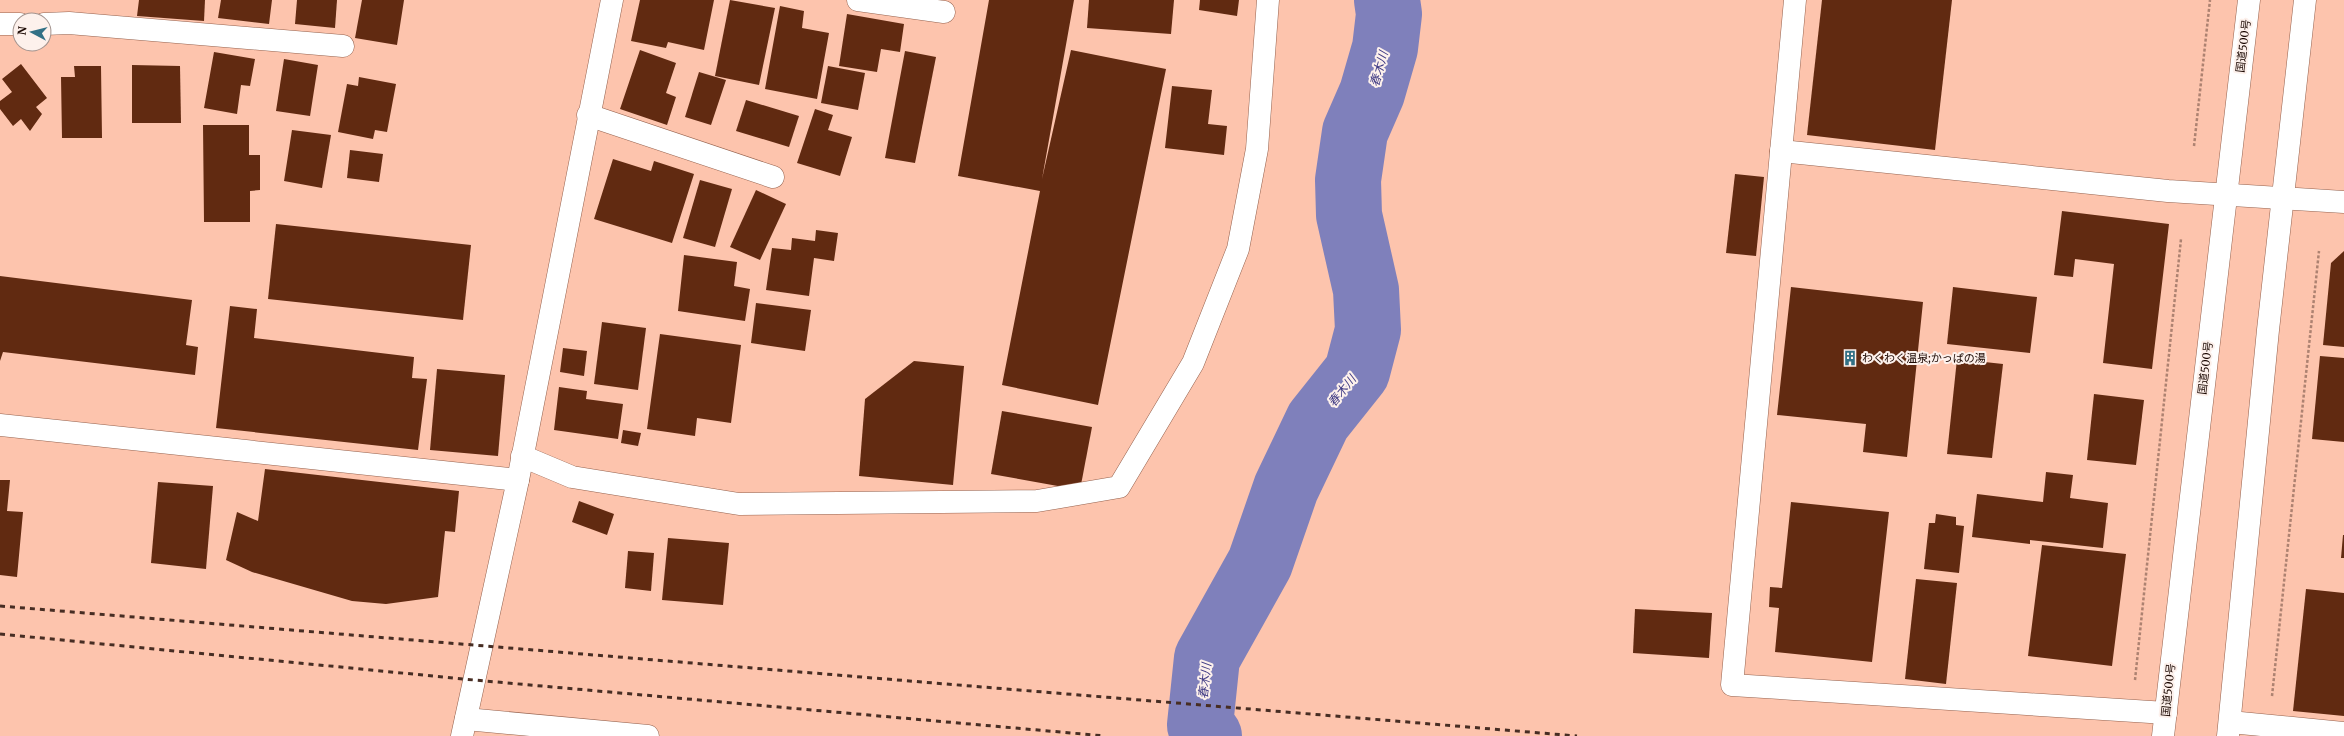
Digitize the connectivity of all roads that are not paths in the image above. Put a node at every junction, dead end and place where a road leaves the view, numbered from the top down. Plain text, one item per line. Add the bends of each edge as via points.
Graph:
1 (612, 0) edge
2 (858, 0) edge
3 (1268, 0) edge
4 (1795, 0) edge
5 (2249, 0) edge
6 (2305, 0) edge
7 (944, 12) dead end
8 (0, 24) edge
9 (12, 24) edge
10 (52, 24) edge
11 (343, 46) dead end
12 (588, 115) junction
13 (1781, 151) junction
14 (774, 177) dead end
15 (2226, 194) junction
16 (2283, 197) junction
17 (2344, 202) edge
18 (0, 425) edge
19 (522, 456) junction
20 (518, 480) junction
21 (2166, 713) junction
22 (464, 727) edge
23 (2229, 729) edge
24 (2344, 733) edge
25 (648, 736) edge
26 (2164, 736) edge

1 - 12 main road
2 - 7 main road
3 - 19 main road via 1257,150 1238,249 1193,363 1119,487 1037,501 740,504 572,476
4 - 13 main road
5 - 15 main road, 国道500号
6 - 16 main road
8 - 9 main road
10 - 11 main road
12 - 14 main road
12 - 19 main road
13 - 15 main road
13 - 21 main road via 1732,685
15 - 16 main road
15 - 21 main road, 国道500号
16 - 17 main road
16 - 23 main road
18 - 20 main road
19 - 20 main road
20 - 22 main road
21 - 26 main road, 国道500号
22 - 25 main road
23 - 24 main road

